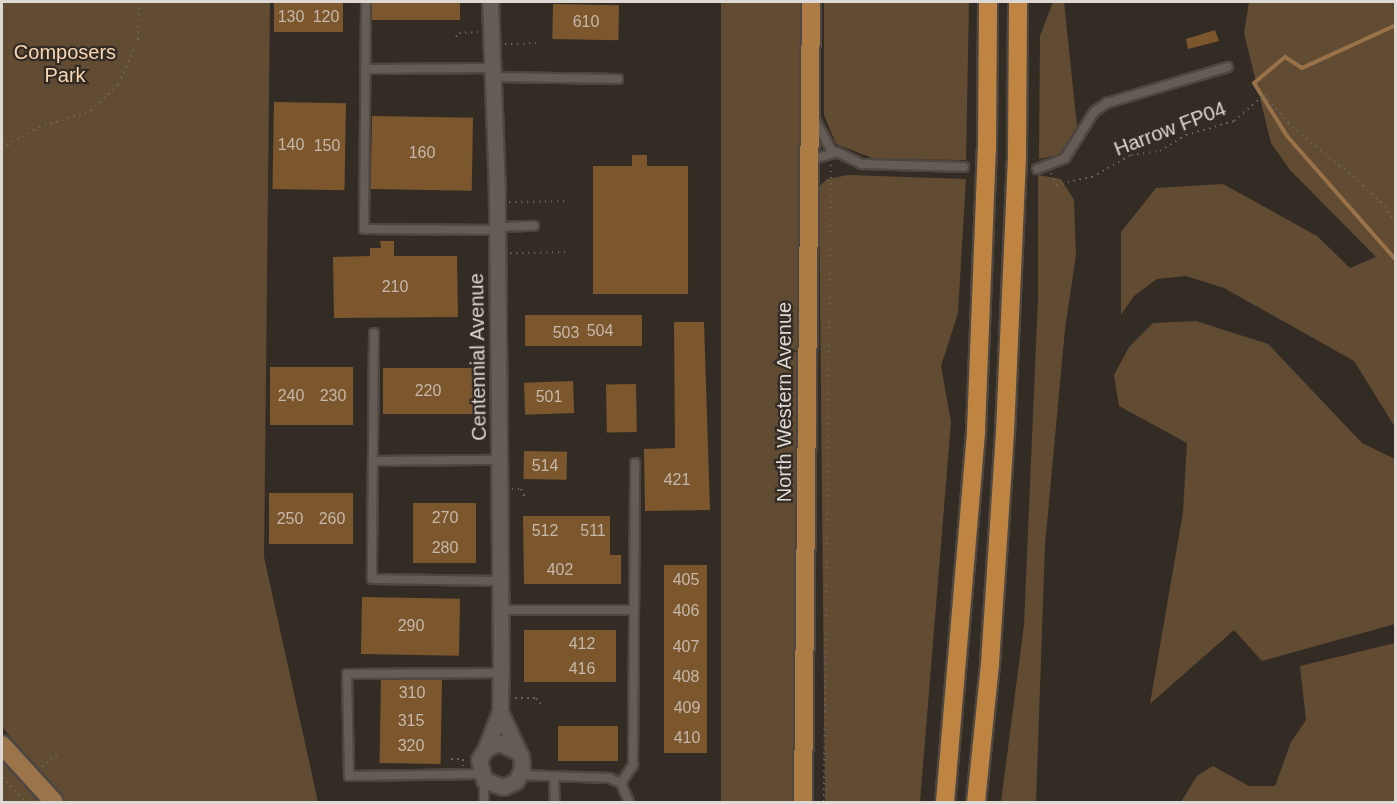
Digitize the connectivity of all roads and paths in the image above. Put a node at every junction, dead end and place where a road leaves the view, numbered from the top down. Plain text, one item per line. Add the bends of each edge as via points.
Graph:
1 (139, 2) edge
2 (366, 2) edge
3 (490, 2) edge
4 (811, 2) edge
5 (988, 2) edge
6 (1018, 2) edge
7 (456, 37) dead end
8 (493, 38) junction
9 (536, 43) dead end
10 (1228, 67) dead end
11 (365, 69) junction
12 (495, 73) junction
13 (618, 79) dead end
14 (810, 111) junction
15 (2, 148) edge
16 (835, 153) junction
17 (810, 160) junction
18 (964, 167) dead end
19 (1037, 169) dead end
20 (1050, 171) dead end
21 (566, 201) dead end
22 (497, 202) junction
23 (1395, 224) edge
24 (534, 226) dead end
25 (498, 228) junction
26 (566, 252) dead end
27 (498, 253) junction
28 (374, 333) dead end
29 (500, 460) junction
30 (374, 461) junction
31 (635, 463) dead end
32 (500, 490) junction
33 (525, 498) dead end
34 (500, 581) junction
35 (500, 610) junction
36 (634, 610) junction
37 (501, 673) junction
38 (500, 705) junction
39 (542, 706) dead end
40 (2, 745) edge
41 (486, 748) junction
42 (518, 752) junction
43 (57, 754) dead end
44 (520, 775) junction
45 (2, 777) edge
46 (31, 777) junction
47 (482, 777) junction
48 (554, 778) junction
49 (621, 783) junction
50 (25, 802) edge
51 (54, 802) edge
52 (484, 802) edge
53 (555, 802) edge
54 (629, 802) edge
55 (803, 802) edge
56 (824, 802) edge
57 (945, 802) edge
58 (976, 802) edge

1 - 15 path via 138,39 119,84 91,111 39,127
2 - 11 lane
3 - 8 street, Centennial Avenue
4 - 14 highway, North Western Avenue
5 - 57 highway via 986,182 975,431
6 - 58 highway via 1017,165 1005,443
7 - 8 path via 459,33
8 - 9 path
8 - 12 street, Centennial Avenue
10 - 19 lane via 1107,103 1094,112 1065,158
11 - 12 lane
11 - 25 lane via 364,229
12 - 13 lane
12 - 22 street, Centennial Avenue
14 - 16 lane
14 - 17 highway, North Western Avenue
16 - 17 lane
16 - 18 lane via 862,164
16 - 56 path via 829,180
17 - 55 highway, North Western Avenue
20 - 23 path, Harrow FP04 via 1056,184 1092,177 1131,155 1160,151 1186,135 1234,121 1264,95 1288,123 1364,185 1385,206
21 - 22 path
22 - 25 street, Centennial Avenue
24 - 25 lane
25 - 27 street, Centennial Avenue
26 - 27 path
27 - 29 street, Centennial Avenue
28 - 30 lane
29 - 30 lane
29 - 32 street, Centennial Avenue
30 - 34 lane via 372,579
31 - 36 lane
32 - 33 path via 521,489
32 - 34 street, Centennial Avenue
34 - 35 street, Centennial Avenue
35 - 36 lane
35 - 37 street, Centennial Avenue
36 - 49 lane via 633,765
37 - 38 street, Centennial Avenue
37 - 47 lane via 347,674 349,776
38 - 39 path via 536,698
38 - 41 street
38 - 42 street
40 - 46 main road
41 - 42 street via 500,743
41 - 47 street via 478,760
42 - 44 street via 522,763
43 - 46 path
44 - 47 street via 503,787
44 - 48 lane
45 - 50 path
46 - 51 main road
47 - 52 lane
48 - 49 lane via 609,778
48 - 53 lane
49 - 54 lane

